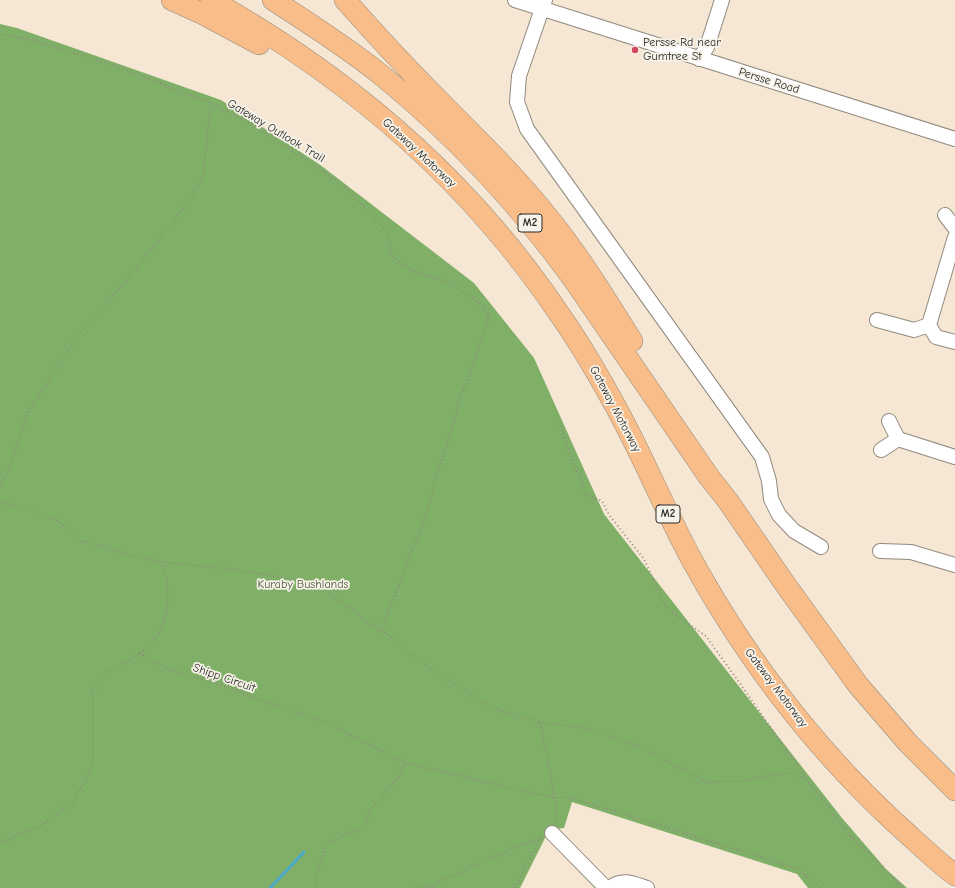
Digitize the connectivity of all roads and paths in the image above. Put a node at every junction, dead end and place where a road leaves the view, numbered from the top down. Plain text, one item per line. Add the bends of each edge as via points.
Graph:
1 (172, 0) edge
2 (211, 0) edge
3 (273, 0) edge
4 (515, 0) edge
5 (722, 0) edge
6 (347, 1) edge
7 (544, 4) edge
8 (0, 34) edge
9 (699, 59) junction
10 (354, 94) junction
11 (211, 103) junction
12 (955, 139) edge
13 (945, 215) dead end
14 (955, 228) edge
15 (955, 237) edge
16 (877, 320) dead end
17 (929, 325) junction
18 (955, 342) edge
19 (889, 421) dead end
20 (559, 422) dead end
21 (898, 440) junction
22 (881, 450) dead end
23 (955, 457) edge
24 (0, 487) edge
25 (728, 501) junction
26 (0, 502) edge
27 (821, 547) dead end
28 (880, 551) dead end
29 (162, 562) junction
30 (955, 566) edge
31 (381, 632) junction
32 (140, 653) junction
33 (540, 722) junction
34 (405, 763) junction
35 (806, 778) junction
36 (955, 790) edge
37 (555, 798) junction
38 (546, 836) junction
39 (0, 843) edge
40 (955, 875) edge
41 (314, 888) edge
42 (416, 888) edge
43 (515, 888) edge
44 (607, 888) edge
45 (647, 888) edge
46 (821, 888) edge
47 (903, 888) edge

1 - 10 highway via 244,35 334,90
2 - 10 highway, Gateway Motorway / M2 via 275,38
3 - 25 highway, M2 via 379,74 435,122 498,185 555,255
4 - 7 street, Persse Road
5 - 9 street via 707,47
6 - 25 highway via 549,217 602,294 713,467
7 - 9 street, Persse Road
7 - 27 street via 519,76 517,102 527,129 762,457 771,499 779,515 794,531
8 - 11 path, Gateway Outlook Trail via 34,40 124,69
9 - 12 street, Persse Road
10 - 40 highway, Gateway Motorway / M2 via 451,182 483,216 526,269 560,314 613,401 693,562 746,649 834,761 895,823
11 - 24 path via 203,175 192,197 136,269 77,336 30,409
11 - 31 path, Gateway Outlook Trail via 251,124 347,188 389,234 390,253 402,265 417,273 448,281 482,305 489,317 459,403 426,514
13 - 14 street
15 - 17 street
16 - 17 street via 914,330
17 - 18 street via 936,337
19 - 21 street
20 - 35 path via 585,494 602,501 609,515 644,559 667,609 706,636
21 - 22 street
21 - 23 street
25 - 36 highway, M2 via 858,685 908,743
26 - 29 path via 27,508 58,521 81,541
28 - 30 street via 911,552
29 - 31 path via 231,569 317,583
29 - 32 path via 167,576 168,599 164,622 154,641
31 - 33 path via 387,634 415,658 490,707
32 - 34 path, Shipp Circuit via 158,665 331,725
32 - 39 path via 108,672 93,691 93,766 73,802 40,826
33 - 35 path via 592,729 642,748 707,782 743,781 788,773
33 - 37 path
34 - 37 path, Shipp Circuit
34 - 41 path via 400,775 370,811 364,827 326,843
35 - 47 path via 848,833
37 - 38 path via 557,815
37 - 46 path, Shipp Circuit via 569,797 784,864 798,869
38 - 42 path via 513,848 429,887
38 - 43 path
38 - 44 street
44 - 45 street via 617,883 630,882

